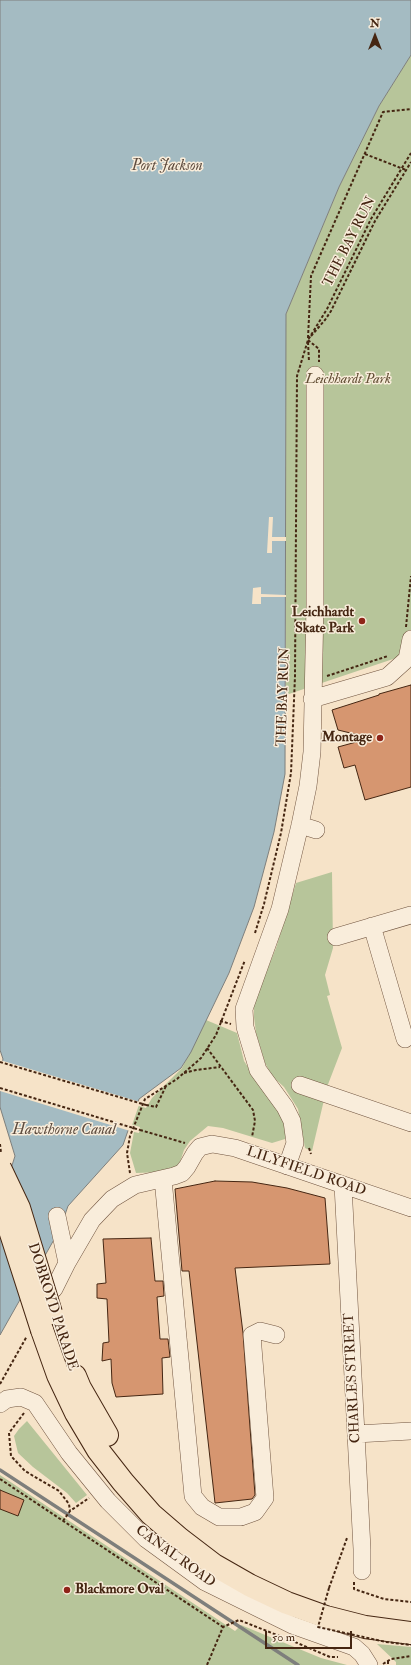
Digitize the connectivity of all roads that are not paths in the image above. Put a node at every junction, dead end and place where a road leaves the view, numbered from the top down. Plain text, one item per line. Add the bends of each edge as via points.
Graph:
1 (315, 375) road end
2 (408, 635) edge
3 (404, 657) edge
4 (312, 699) junction
5 (411, 915) edge
6 (372, 926) junction
7 (336, 937) dead end
8 (405, 1039) dead end
9 (300, 1085) dead end
10 (411, 1123) edge
11 (287, 1166) junction
12 (0, 1168) edge
13 (163, 1179) junction
14 (343, 1185) junction
15 (0, 1204) edge
16 (411, 1208) edge
17 (57, 1216) dead end
18 (66, 1263) junction
19 (54, 1289) dead end
20 (46, 1322) junction
21 (276, 1336) dead end
22 (0, 1404) edge
23 (411, 1431) edge
24 (356, 1434) junction
25 (362, 1572) dead end
26 (411, 1618) edge
27 (411, 1633) edge
28 (370, 1665) edge

1 - 4 street via 315,605
2 - 3 street
3 - 4 street via 387,677
4 - 11 street via 308,828 244,1009 245,1027 258,1070 290,1114 295,1143
5 - 6 street
6 - 7 street
6 - 8 street
9 - 10 street
11 - 13 street, LILYFIELD ROAD via 223,1145 212,1144 200,1147 182,1173
11 - 14 street, LILYFIELD ROAD
12 - 20 highway, DOBROYD PARADE, bridge via 19,1208 32,1248
13 - 18 street via 136,1185 120,1193 102,1208
13 - 21 street via 193,1496 202,1507 219,1517 241,1517 255,1512 265,1498 252,1335 260,1331
14 - 16 street, LILYFIELD ROAD
14 - 24 street, CHARLES STREET
15 - 20 highway, DOBROYD PARADE, bridge
17 - 18 street
18 - 19 street
20 - 26 highway, DOBROYD PARADE via 62,1347 100,1425 150,1492 180,1521 249,1569 285,1587 366,1612
20 - 27 highway, DOBROYD PARADE via 58,1375 76,1414 98,1450 151,1514 180,1539 214,1565 287,1603 365,1627
22 - 28 street, CANAL ROAD via 7,1399 20,1397 35,1403 69,1454 108,1501 146,1539 205,1582 292,1625 354,1647
23 - 24 street
24 - 25 street, CHARLES STREET

